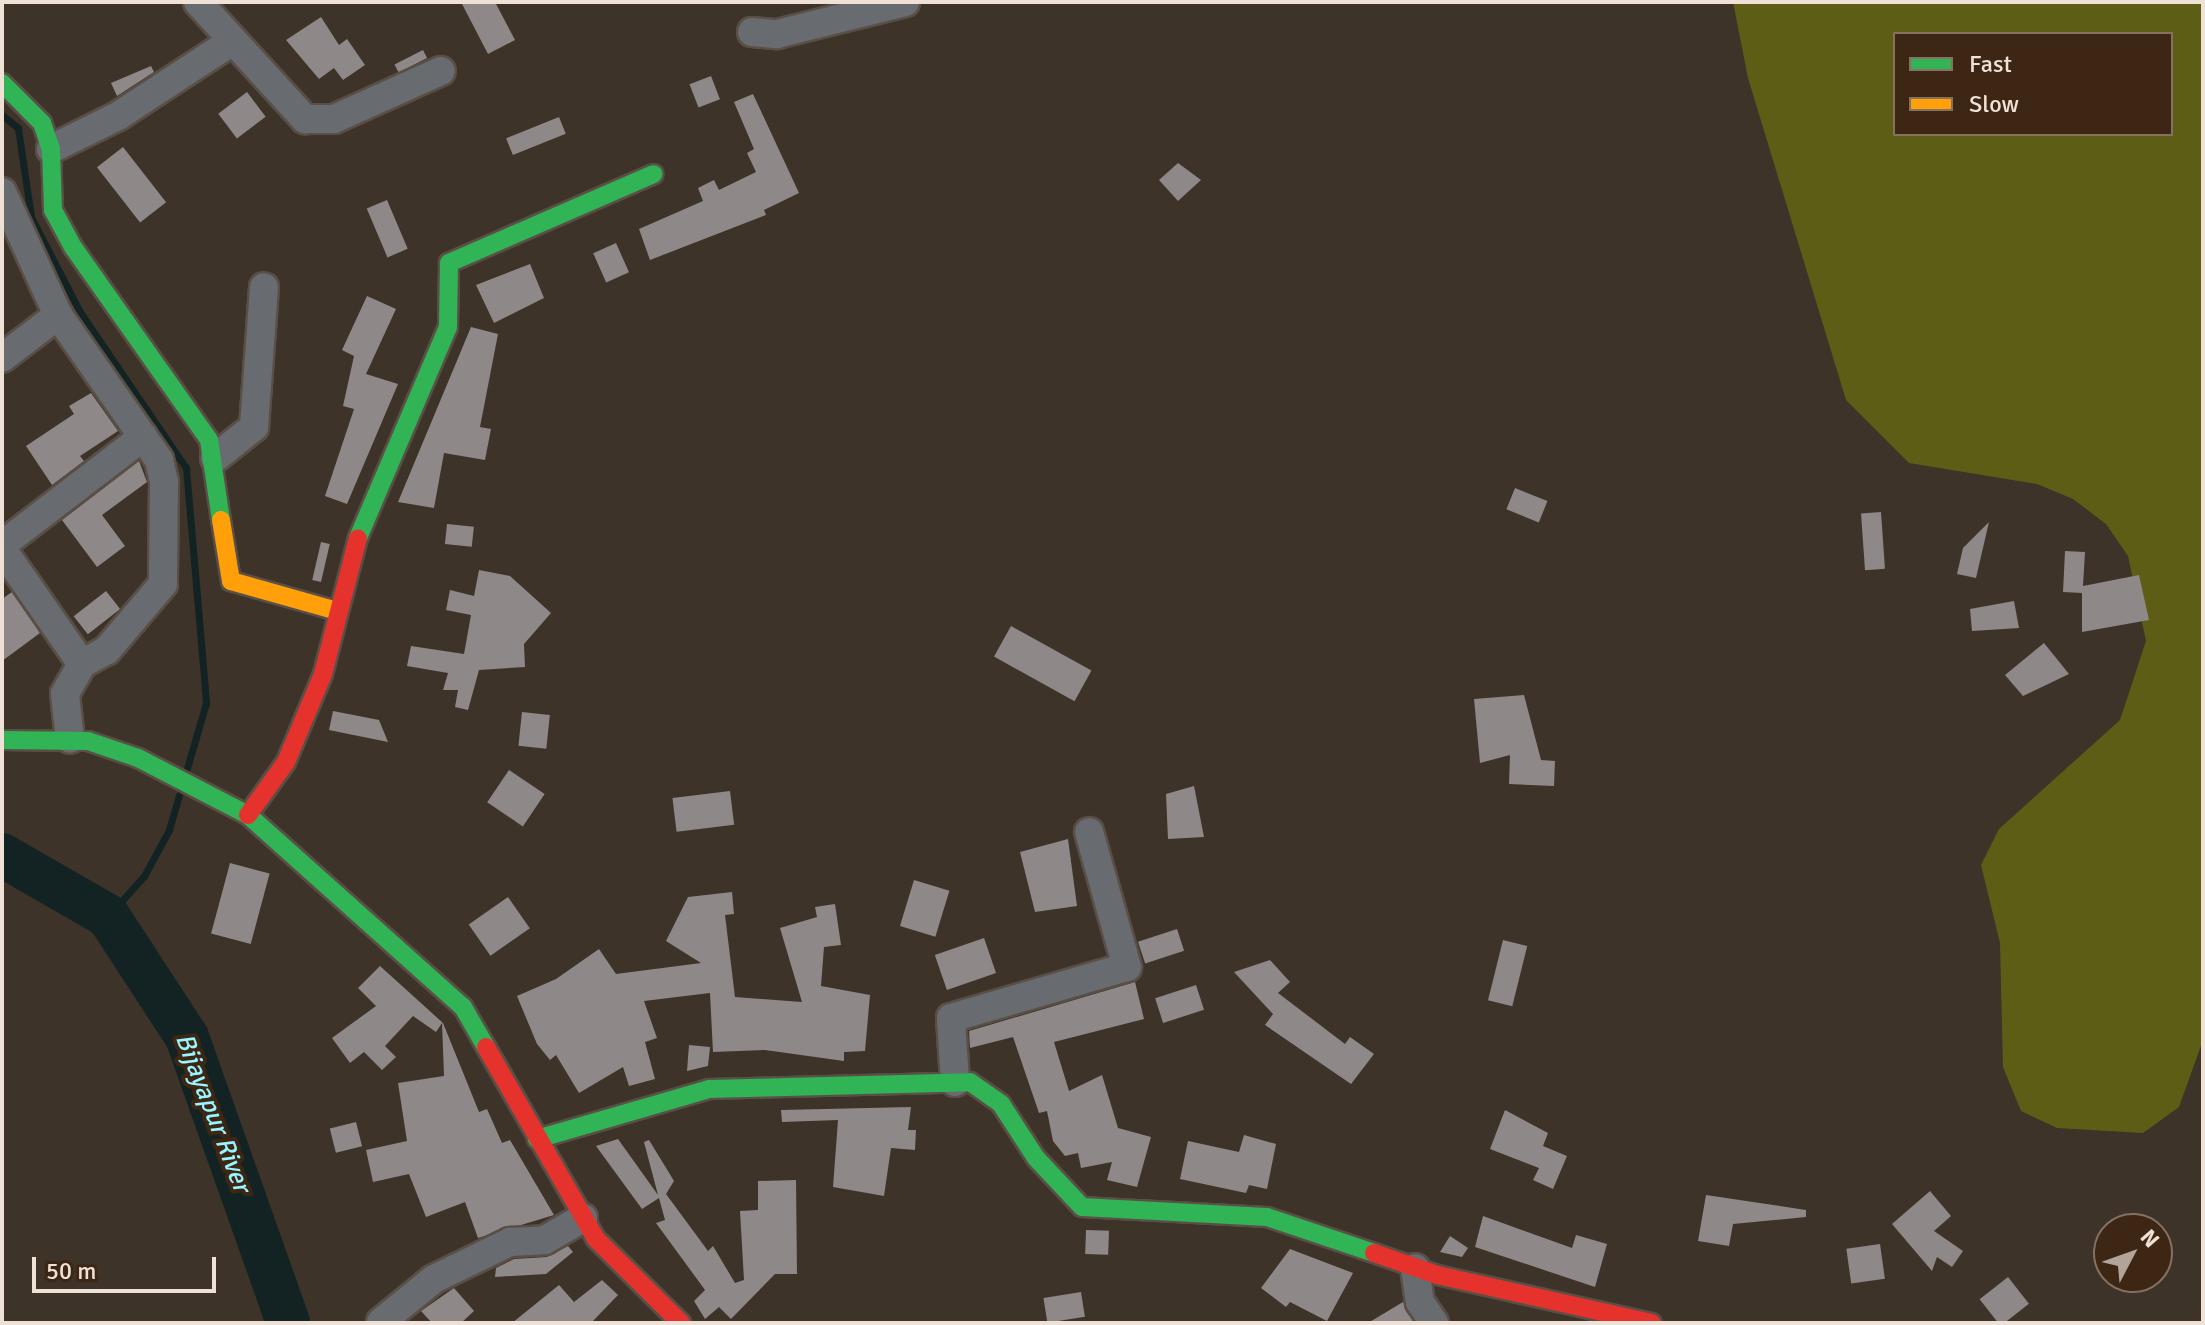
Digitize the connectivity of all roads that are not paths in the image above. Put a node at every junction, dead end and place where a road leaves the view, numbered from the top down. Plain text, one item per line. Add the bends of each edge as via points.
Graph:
1 (198, 2) edge
2 (905, 2) edge
3 (752, 32) dead end
4 (231, 42) junction
5 (441, 71) dead end
6 (2, 83) edge
7 (51, 149) junction
8 (654, 174) dead end
9 (2, 192) edge
10 (264, 287) dead end
11 (58, 315) junction
12 (2, 358) edge
13 (143, 437) junction
14 (215, 458) junction
15 (2, 547) edge
16 (337, 611) junction
17 (82, 664) junction
18 (70, 739) junction
19 (2, 740) edge
20 (248, 815) junction
21 (1089, 832) dead end
22 (955, 1082) junction
23 (537, 1139) junction
24 (583, 1218) junction
25 (1415, 1268) junction
26 (381, 1322) edge
27 (681, 1323) edge
28 (1434, 1323) edge
29 (1652, 1323) edge

1 - 4 street
2 - 3 street via 777,34
4 - 5 street via 305,119 334,119
4 - 7 street via 118,116
6 - 7 street via 42,123
7 - 14 street via 53,210 61,226
8 - 16 street via 449,263 448,327 347,563
9 - 11 street
10 - 14 street via 254,427
11 - 12 street
11 - 13 street
13 - 15 street
13 - 17 street via 164,482 163,584 107,650
14 - 16 street via 231,581
15 - 17 street
16 - 20 street via 323,674 286,762
17 - 18 street via 65,694
18 - 19 street
18 - 20 street via 138,758
20 - 23 street via 449,990 489,1045
21 - 22 street via 1127,967 951,1018
22 - 23 street via 709,1089
22 - 25 street via 970,1082 1001,1104 1036,1158 1082,1207 1267,1217
23 - 24 street
24 - 26 street via 545,1240 510,1242 434,1279
24 - 27 street via 596,1239
25 - 28 street via 1420,1302
25 - 29 street

